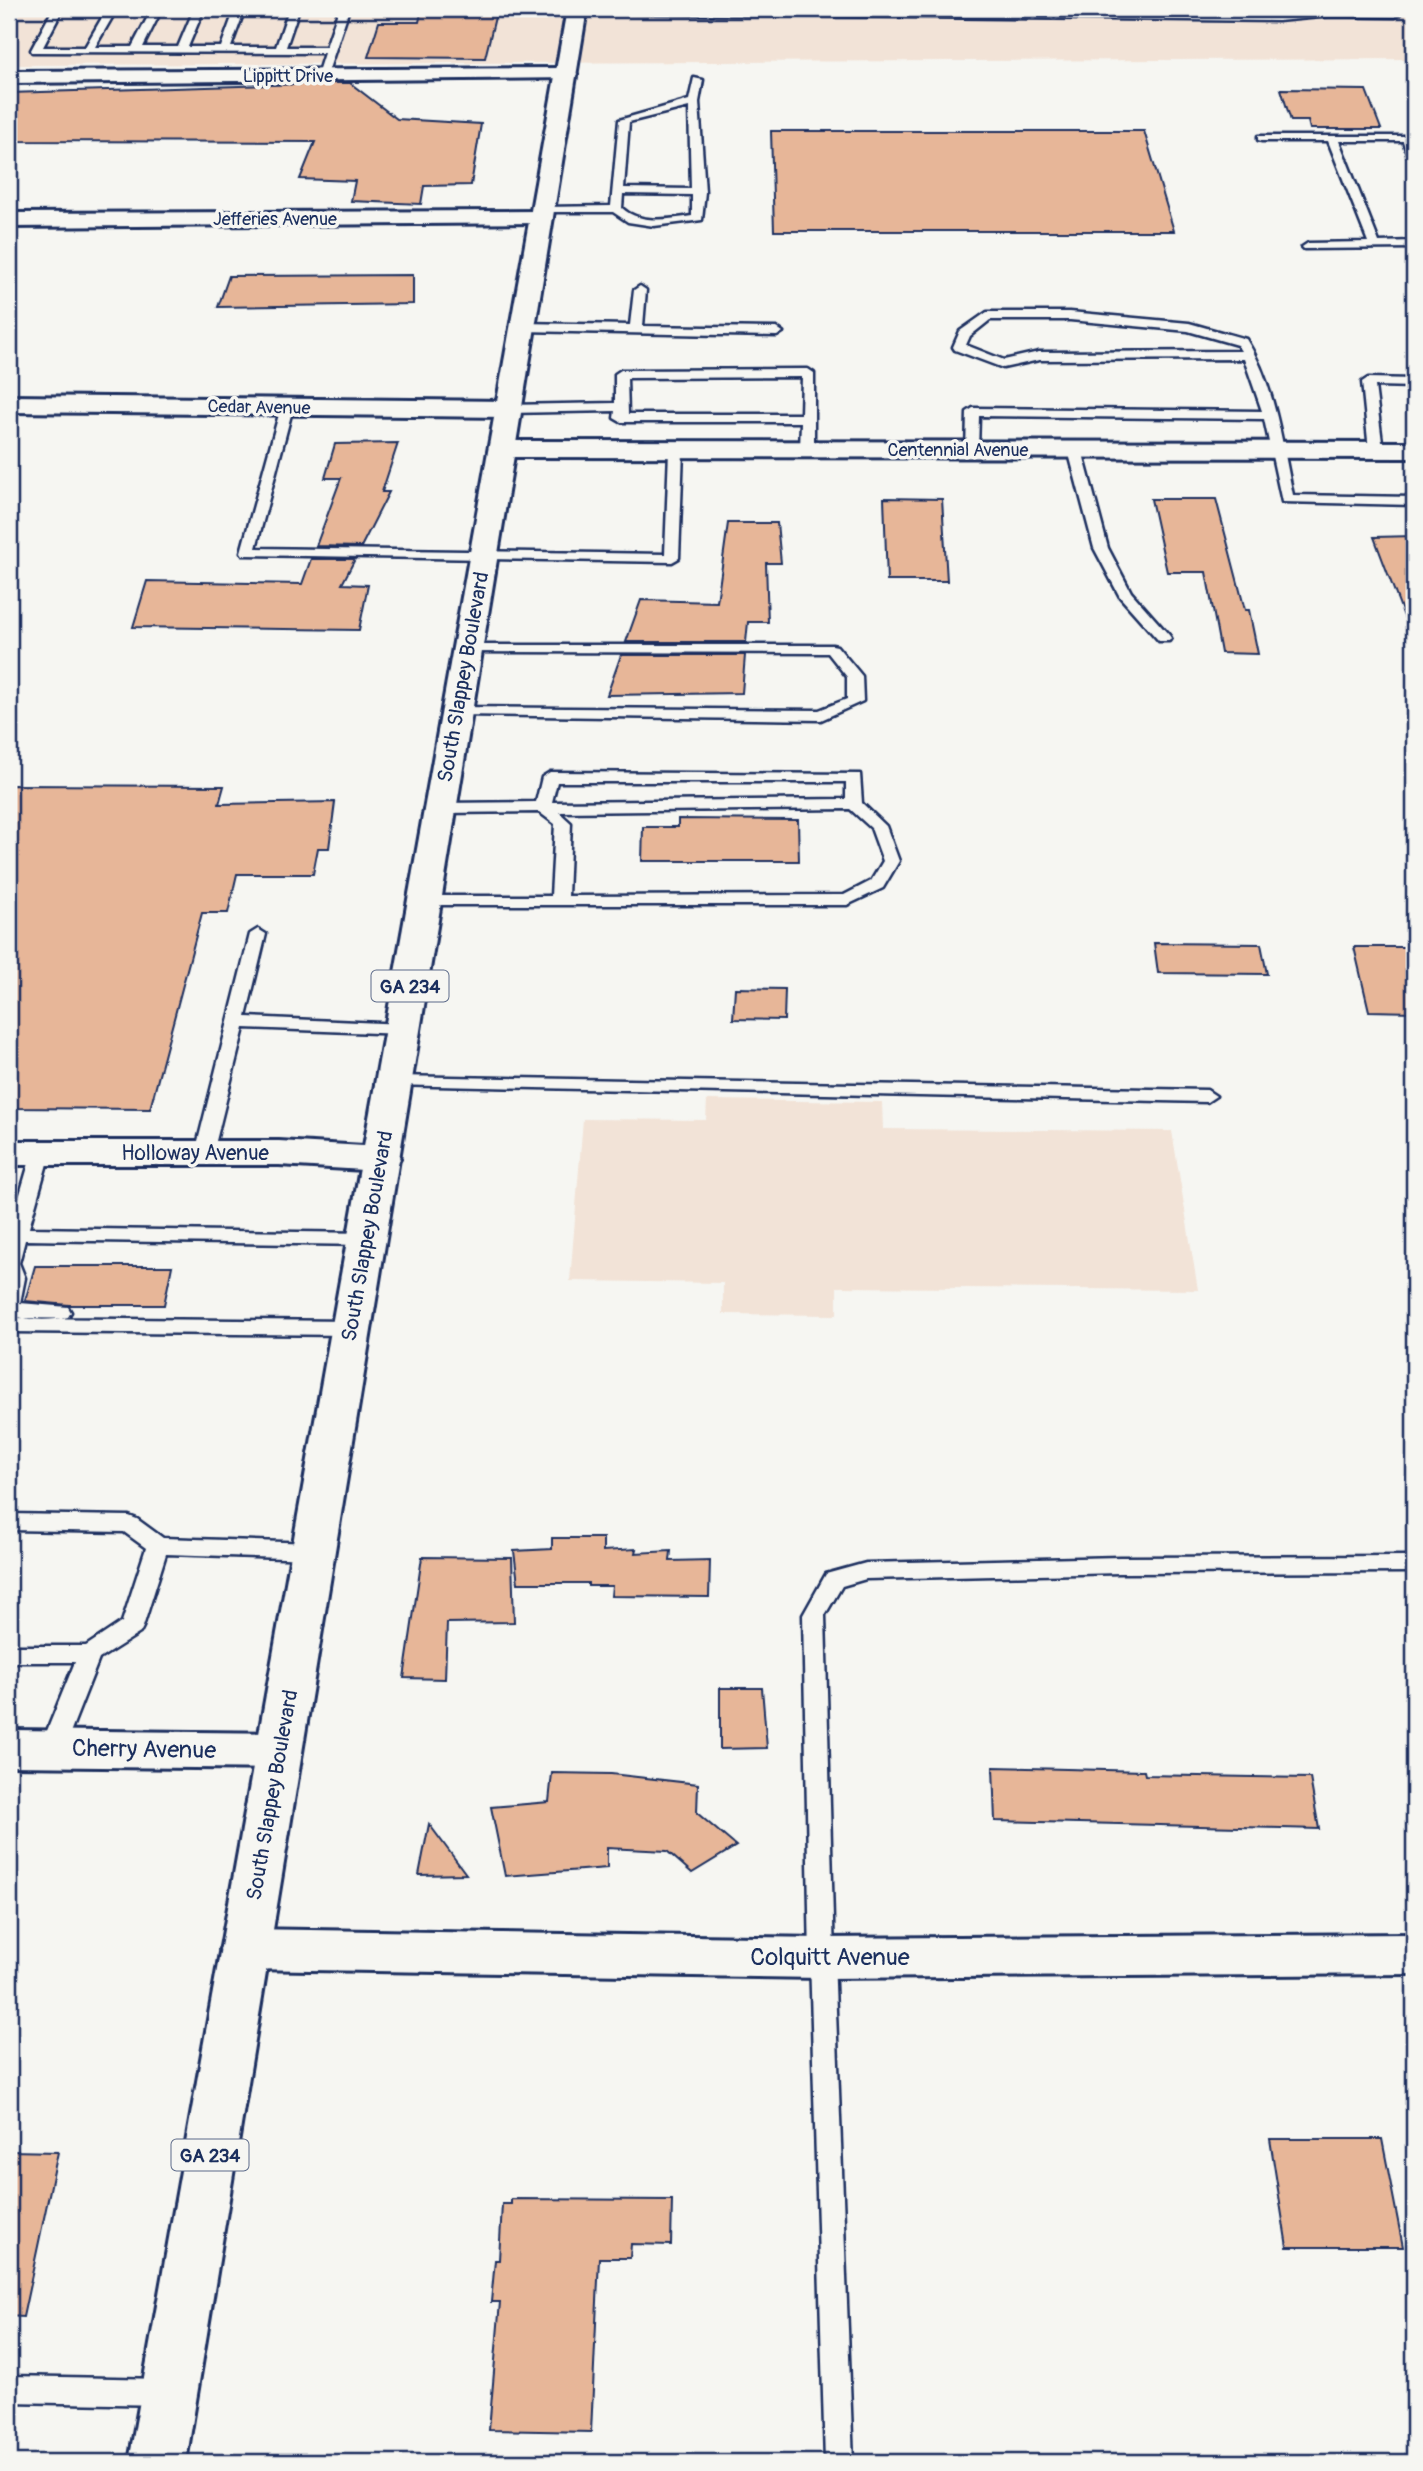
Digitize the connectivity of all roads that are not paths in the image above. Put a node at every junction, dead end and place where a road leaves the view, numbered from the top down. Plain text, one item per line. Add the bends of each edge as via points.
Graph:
1 (58, 9) edge
2 (112, 9) edge
3 (157, 9) edge
4 (199, 9) edge
5 (240, 9) edge
6 (294, 9) edge
7 (344, 9) edge
8 (1393, 9) edge
9 (577, 10) edge
10 (783, 11) edge
11 (136, 50) junction
12 (182, 50) junction
13 (225, 50) junction
14 (280, 50) junction
15 (331, 50) junction
16 (92, 61) junction
17 (567, 74) junction
18 (322, 75) junction
19 (9, 77) edge
20 (698, 80) dead end
21 (695, 102) junction
22 (1262, 138) dead end
23 (1332, 138) junction
24 (1414, 156) edge
25 (618, 191) junction
26 (699, 192) junction
27 (616, 209) junction
28 (542, 214) junction
29 (9, 220) edge
30 (1414, 245) edge
31 (1375, 246) junction
32 (1308, 247) dead end
33 (640, 289) dead end
34 (522, 327) junction
35 (636, 329) junction
36 (777, 332) dead end
37 (1249, 355) junction
38 (1414, 383) edge
39 (9, 404) edge
40 (286, 407) junction
41 (621, 407) junction
42 (508, 409) junction
43 (1269, 415) junction
44 (808, 418) junction
45 (502, 449) junction
46 (807, 450) junction
47 (971, 450) junction
48 (1075, 450) junction
49 (1277, 450) junction
50 (1376, 450) junction
51 (1414, 450) edge
52 (676, 451) junction
53 (1414, 501) edge
54 (484, 556) junction
55 (1164, 638) dead end
56 (468, 649) junction
57 (457, 710) junction
58 (855, 804) junction
59 (543, 807) junction
60 (440, 808) junction
61 (424, 901) junction
62 (559, 901) junction
63 (258, 934) dead end
64 (236, 1022) junction
65 (403, 1029) junction
66 (394, 1082) junction
67 (1208, 1096) dead end
68 (25, 1153) edge
69 (204, 1153) junction
70 (381, 1159) junction
71 (17, 1234) junction
72 (367, 1239) junction
73 (9, 1264) edge
74 (9, 1325) edge
75 (204, 1327) junction
76 (352, 1328) junction
77 (9, 1522) edge
78 (158, 1546) junction
79 (313, 1551) junction
80 (1414, 1564) edge
81 (9, 1654) edge
82 (90, 1654) junction
83 (30, 1748) edge
84 (279, 1751) junction
85 (245, 1949) junction
86 (1414, 1954) edge
87 (822, 1958) junction
88 (9, 2389) edge
89 (169, 2392) junction
90 (156, 2462) edge
91 (839, 2462) edge

1 - 16 lane via 36,50
2 - 16 lane
3 - 11 lane
4 - 12 lane
5 - 13 lane
6 - 14 lane
7 - 15 lane
8 - 10 lane via 1395,14 1278,18
9 - 10 lane
9 - 17 street, South Slappey Boulevard / GA 234
11 - 12 lane
11 - 16 lane
12 - 13 lane
13 - 14 lane
14 - 15 lane
15 - 18 lane
16 - 18 street, Lippitt Drive
16 - 19 street, Lippitt Drive
17 - 18 street, Lippitt Drive
17 - 28 street, South Slappey Boulevard / GA 234
20 - 21 lane
21 - 25 lane via 624,120
21 - 26 lane
22 - 23 lane
23 - 24 lane via 1407,138
23 - 31 lane
25 - 26 lane
25 - 27 lane
26 - 27 lane via 698,218 642,221 622,216
27 - 28 lane
28 - 29 street, Jefferies Avenue
28 - 34 street, South Slappey Boulevard / GA 234
30 - 31 lane
31 - 32 lane
33 - 35 lane
34 - 35 lane
34 - 42 street, South Slappey Boulevard / GA 234
35 - 36 lane
37 - 37 lane via 1040,356 1003,364 959,347 964,334 987,316 1070,316 1189,327 1242,342
37 - 43 lane
38 - 50 lane via 1368,382
39 - 40 street, Cedar Avenue
40 - 42 street, Cedar Avenue
40 - 54 lane via 248,552
41 - 42 lane
41 - 44 lane via 621,418
41 - 44 lane via 621,374 808,373
42 - 45 street, South Slappey Boulevard / GA 234
43 - 47 lane via 972,412
43 - 49 lane
44 - 46 lane
45 - 52 street, Centennial Avenue
45 - 54 street, South Slappey Boulevard / GA 234
46 - 47 street, Centennial Avenue
46 - 52 street, Centennial Avenue
47 - 48 street, Centennial Avenue
48 - 49 street, Centennial Avenue
48 - 55 lane via 1101,548 1125,594
49 - 50 street, Centennial Avenue
49 - 53 lane via 1287,499
50 - 51 street, Centennial Avenue
52 - 54 lane via 672,558
54 - 56 street, South Slappey Boulevard / GA 234
56 - 57 street, South Slappey Boulevard / GA 234
56 - 57 lane via 832,649 855,676 855,701 821,715
57 - 60 street, South Slappey Boulevard / GA 234
58 - 59 lane
58 - 59 lane via 854,777 550,777
58 - 62 lane via 878,826 891,861 877,884 847,900
59 - 60 lane
59 - 62 lane via 563,823
60 - 61 street, South Slappey Boulevard / GA 234
61 - 62 lane
61 - 65 street, South Slappey Boulevard / GA 234
63 - 64 lane
64 - 65 lane
64 - 69 lane
65 - 66 street, South Slappey Boulevard / GA 234
66 - 67 lane
66 - 70 street, South Slappey Boulevard / GA 234
68 - 69 street, Holloway Avenue
68 - 71 lane
69 - 70 street, Holloway Avenue
70 - 72 street, South Slappey Boulevard / GA 234
71 - 72 lane
71 - 73 lane
72 - 76 street, South Slappey Boulevard / GA 234
73 - 75 lane via 15,1279 10,1306 18,1311 171,1315
74 - 75 lane
75 - 76 lane
76 - 79 street, South Slappey Boulevard / GA 234
77 - 78 lane via 129,1524
78 - 79 lane
78 - 82 lane via 132,1626
79 - 84 street, South Slappey Boulevard / GA 234
80 - 87 lane via 866,1571 834,1580 814,1615
81 - 82 lane
82 - 83 lane
83 - 84 street, Cherry Avenue
84 - 85 street, South Slappey Boulevard / GA 234
85 - 87 street, Colquitt Avenue
85 - 89 street, South Slappey Boulevard / GA 234
86 - 87 street, Colquitt Avenue
87 - 91 lane
88 - 89 lane
89 - 90 street, South Slappey Boulevard / GA 234

